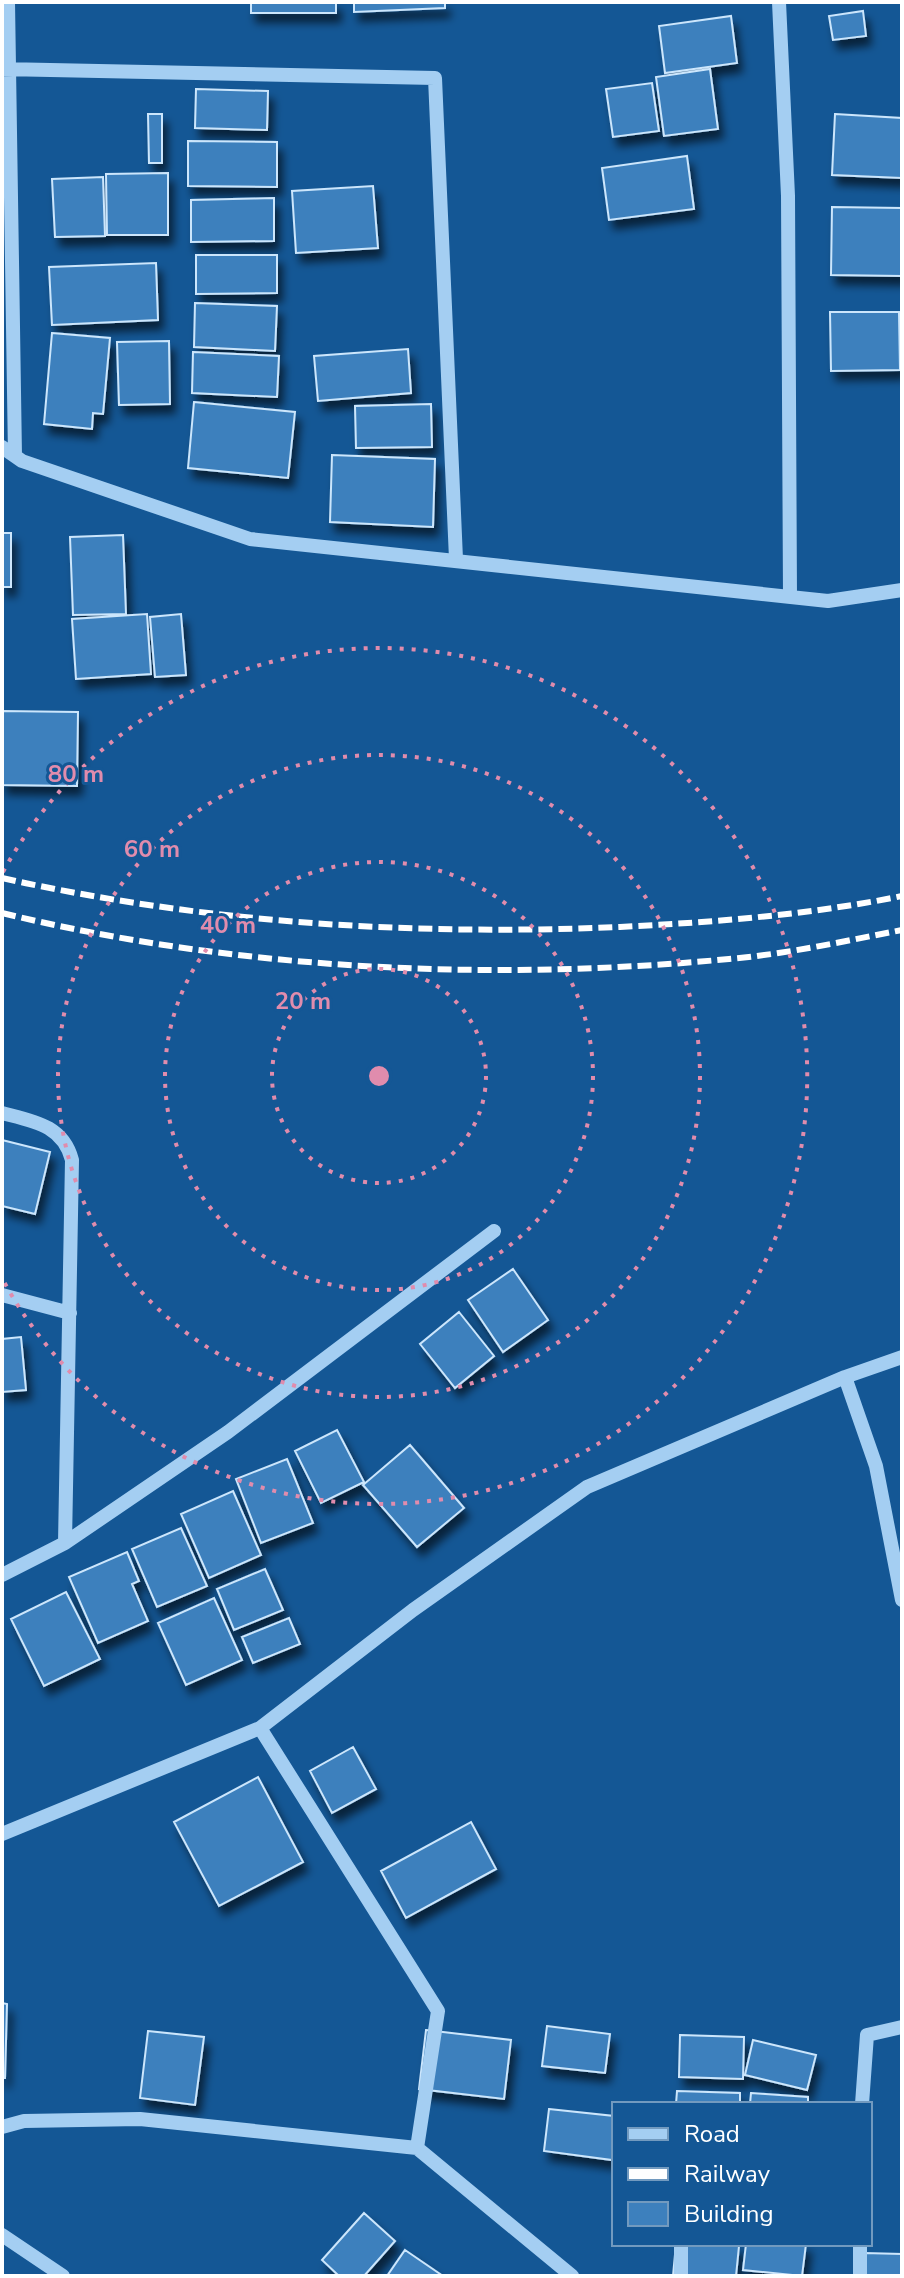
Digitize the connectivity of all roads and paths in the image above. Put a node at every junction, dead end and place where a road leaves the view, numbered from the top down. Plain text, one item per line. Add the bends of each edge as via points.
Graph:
1 (8, 2) edge
2 (779, 2) edge
3 (6, 68) edge
4 (8, 452) edge
5 (456, 559) junction
6 (902, 590) edge
7 (790, 597) junction
8 (2, 1113) edge
9 (494, 1231) dead end
10 (2, 1295) edge
11 (70, 1313) junction
12 (902, 1357) edge
13 (845, 1377) junction
14 (65, 1543) junction
15 (2, 1575) edge
16 (902, 1600) edge
17 (260, 1728) junction
18 (2, 1834) edge
19 (902, 2027) edge
20 (862, 2102) edge
21 (2, 2127) edge
22 (417, 2148) junction
23 (2, 2235) edge
24 (681, 2246) edge
25 (860, 2246) edge
26 (46, 2269) edge
27 (63, 2276) edge
28 (572, 2276) edge
29 (681, 2276) edge
30 (860, 2276) edge

1 - 3 street
2 - 7 street via 788,196
3 - 4 street
3 - 5 street via 435,78
4 - 5 street via 250,539
5 - 7 street
6 - 7 street via 828,601
8 - 11 street via 44,1124 69,1146
9 - 14 street via 228,1432
10 - 11 street
11 - 14 street
12 - 13 street
13 - 16 street via 876,1466
13 - 17 street via 587,1487 413,1610
14 - 15 street
17 - 18 street
17 - 22 street via 438,2011
19 - 20 street via 867,2035
21 - 22 street via 24,2121 140,2119
22 - 28 street
23 - 26 street
24 - 29 street
25 - 30 street
26 - 27 street

